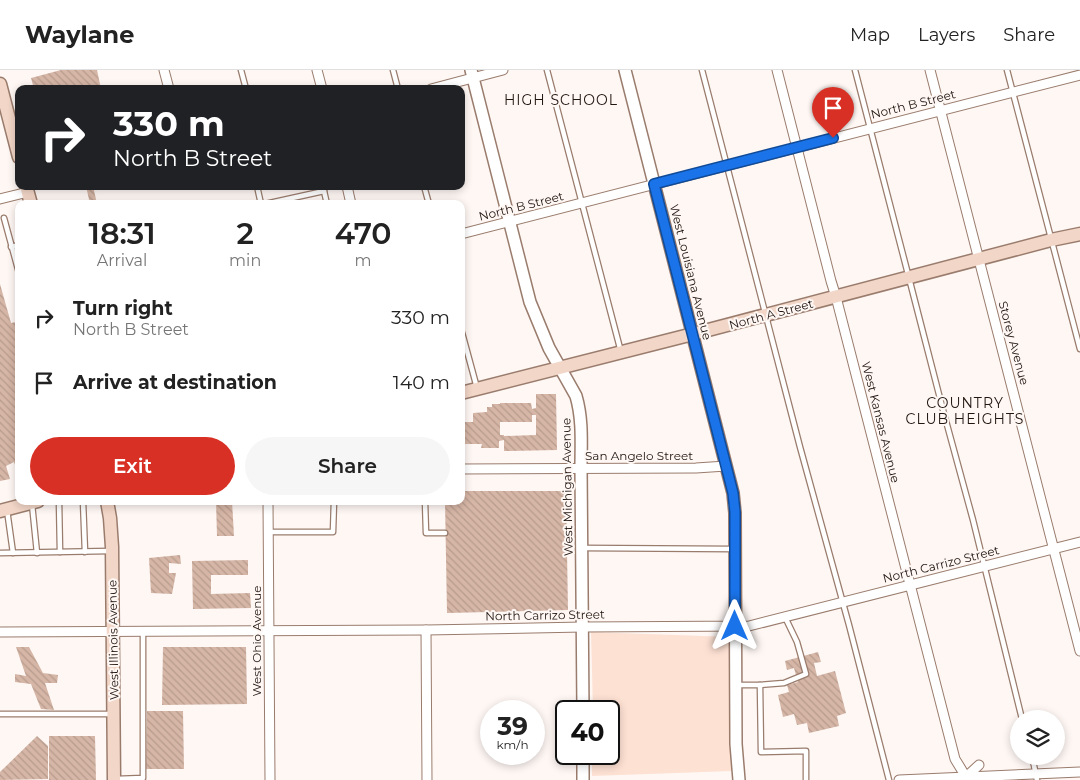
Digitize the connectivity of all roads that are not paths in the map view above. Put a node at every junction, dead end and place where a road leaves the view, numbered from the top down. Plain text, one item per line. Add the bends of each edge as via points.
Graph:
1 (164, 70) edge
2 (241, 70) edge
3 (317, 70) edge
4 (394, 70) edge
5 (503, 70) edge
6 (547, 70) edge
7 (625, 70) edge
8 (702, 70) edge
9 (777, 70) edge
10 (854, 70) edge
11 (930, 70) edge
12 (1007, 70) edge
13 (472, 74) edge
14 (1080, 74) edge
15 (0, 84) edge
16 (168, 85) edge
17 (245, 85) edge
18 (321, 85) edge
19 (397, 85) edge
20 (442, 85) edge
21 (1013, 92) junction
22 (940, 110) junction
23 (870, 128) junction
24 (15, 142) edge
25 (797, 147) junction
26 (727, 165) junction
27 (654, 184) junction
28 (316, 190) edge
29 (28, 194) edge
30 (0, 199) edge
31 (278, 200) edge
32 (582, 203) junction
33 (4, 218) dead end
34 (510, 222) junction
35 (465, 233) edge
36 (1080, 234) edge
37 (1051, 240) junction
38 (11, 246) junction
39 (15, 246) edge
40 (979, 259) junction
41 (15, 260) edge
42 (909, 278) junction
43 (836, 297) junction
44 (766, 315) junction
45 (693, 334) junction
46 (465, 344) edge
47 (1080, 349) edge
48 (621, 352) junction
49 (559, 368) junction
50 (477, 389) junction
51 (465, 392) edge
52 (726, 466) junction
53 (581, 468) junction
54 (465, 469) edge
55 (21, 505) edge
56 (28, 505) edge
57 (59, 505) edge
58 (83, 505) edge
59 (108, 505) edge
60 (268, 505) edge
61 (334, 505) edge
62 (425, 505) edge
63 (3, 510) edge
64 (268, 532) junction
65 (445, 532) dead end
66 (1080, 542) edge
67 (582, 548) junction
68 (1054, 548) junction
69 (735, 549) junction
70 (112, 551) junction
71 (60, 552) junction
72 (85, 552) junction
73 (0, 553) edge
74 (13, 553) junction
75 (37, 553) junction
76 (984, 566) junction
77 (910, 585) junction
78 (843, 602) junction
79 (786, 617) junction
80 (735, 626) junction
81 (583, 627) junction
82 (269, 630) junction
83 (426, 630) junction
84 (113, 631) junction
85 (143, 631) junction
86 (0, 632) edge
87 (1080, 651) edge
88 (735, 685) junction
89 (760, 685) junction
90 (583, 700) edge
91 (1020, 710) edge
92 (0, 714) edge
93 (113, 714) junction
94 (583, 765) edge
95 (979, 765) dead end
96 (1080, 772) edge
97 (1037, 777) edge
98 (966, 778) edge
99 (114, 780) edge
100 (270, 780) edge
101 (427, 780) edge
102 (584, 780) edge
103 (739, 780) edge
104 (806, 780) edge
105 (889, 780) edge
106 (900, 780) edge

1 - 16 street
2 - 17 lane
3 - 18 street
4 - 19 lane
5 - 13 street
6 - 32 lane
7 - 27 street, West Louisiana Avenue
8 - 26 lane
9 - 25 street, West Kansas Avenue
10 - 23 lane
11 - 22 street, Storey Avenue
12 - 21 lane
13 - 20 street
13 - 34 street, West Michigan Avenue
14 - 21 street, North B Street
15 - 24 main road
21 - 22 street, North B Street
21 - 37 lane
22 - 23 street, North B Street
22 - 40 street, Storey Avenue
23 - 25 street, North B Street
23 - 42 lane
25 - 26 street, North B Street
25 - 43 street, West Kansas Avenue
26 - 27 street, North B Street
26 - 44 lane
27 - 32 street, North B Street
27 - 45 street, West Louisiana Avenue
28 - 31 lane
29 - 30 street
32 - 34 street, North B Street
32 - 48 lane
33 - 38 lane
34 - 35 street, North B Street
34 - 49 street, West Michigan Avenue via 530,302
36 - 37 main road, North A Street
37 - 40 main road, North A Street
37 - 47 lane
38 - 39 lane
38 - 41 lane
40 - 42 main road, North A Street
40 - 68 street, Storey Avenue
42 - 43 main road, North A Street
42 - 76 lane
43 - 44 main road, North A Street
43 - 77 street, West Kansas Avenue
44 - 45 main road, North A Street
44 - 78 lane
45 - 48 main road, North A Street
45 - 52 street, West Louisiana Avenue
46 - 50 lane
48 - 49 main road, North A Street
49 - 50 main road, North A Street
49 - 53 street, West Michigan Avenue via 578,405
50 - 51 main road, North A Street
52 - 53 street, San Angelo Street
52 - 69 street, West Louisiana Avenue via 734,500
53 - 54 street, San Angelo Street
53 - 67 street, West Michigan Avenue
55 - 63 main road
56 - 75 lane
57 - 71 lane
58 - 72 lane
59 - 70 main road, West Illinois Avenue
60 - 64 street, West Ohio Avenue
61 - 64 lane via 332,532
62 - 65 lane via 426,533
63 - 74 lane
64 - 82 street, West Ohio Avenue
66 - 68 street, North Carrizo Street
67 - 69 lane
67 - 81 street, West Michigan Avenue
68 - 76 street, North Carrizo Street
68 - 87 street, Storey Avenue
69 - 80 street, West Louisiana Avenue
70 - 72 lane
70 - 84 main road, West Illinois Avenue
71 - 72 lane
71 - 75 lane
73 - 74 lane
74 - 75 lane
76 - 77 street, North Carrizo Street
76 - 91 lane
77 - 78 street, North Carrizo Street
77 - 98 street, West Kansas Avenue via 955,759
78 - 79 street, North Carrizo Street
78 - 105 lane
79 - 80 street, North Carrizo Street via 750,626
79 - 89 lane via 806,674 784,683
80 - 81 street, North Carrizo Street
80 - 88 street, West Louisiana Avenue
81 - 83 street, North Carrizo Street
81 - 90 street, West Michigan Avenue
82 - 83 street, North Carrizo Street
82 - 85 street, North Carrizo Street
82 - 100 street, West Ohio Avenue
83 - 101 street
84 - 85 street, North Carrizo Street
84 - 86 street, North Carrizo Street
84 - 93 main road, West Illinois Avenue
85 - 99 lane via 143,778
88 - 89 lane
88 - 103 street, West Louisiana Avenue
89 - 104 lane via 761,752 806,751
92 - 93 lane
93 - 99 main road, West Illinois Avenue
94 - 102 street
95 - 98 street
96 - 97 street
97 - 98 street
98 - 106 street

